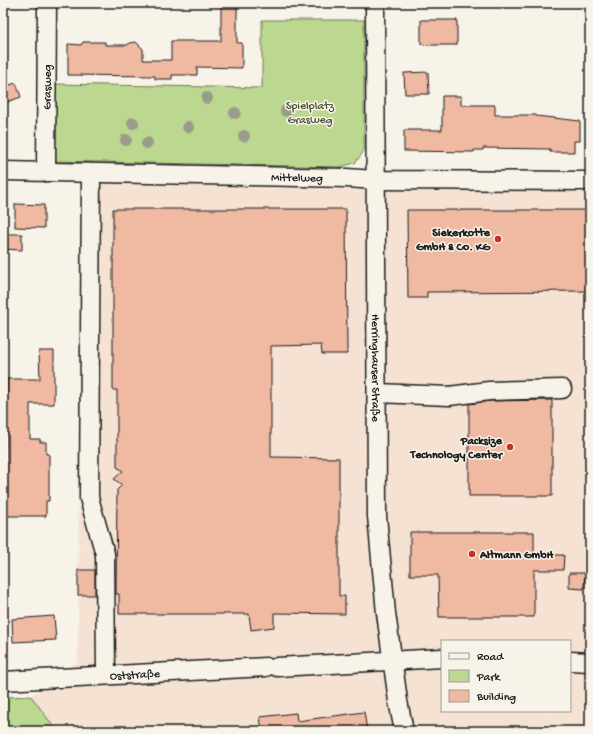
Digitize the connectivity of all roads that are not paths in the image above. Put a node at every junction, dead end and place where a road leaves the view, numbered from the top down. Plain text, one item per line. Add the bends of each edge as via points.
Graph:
1 (47, 3) edge
2 (375, 3) edge
3 (3, 171) edge
4 (46, 172) junction
5 (91, 173) junction
6 (375, 180) junction
7 (590, 181) edge
8 (562, 389) dead end
9 (377, 392) junction
10 (441, 658) edge
11 (393, 660) junction
12 (571, 661) edge
13 (590, 662) edge
14 (106, 675) junction
15 (3, 681) edge
16 (404, 731) edge

1 - 4 street, Grasweg
2 - 6 street, Herringhauser Straße
3 - 4 street, Mittelweg
4 - 5 street, Mittelweg
5 - 6 street, Mittelweg
5 - 14 street via 89,498 105,554
6 - 7 street, Mittelweg
6 - 9 street, Herringhauser Straße
8 - 9 street via 489,391 449,396
9 - 11 street, Herringhauser Straße via 377,516
10 - 11 street, Oststraße
11 - 14 street, Oststraße
11 - 16 street, Herringhauser Straße
12 - 13 street
14 - 15 street, Oststraße

